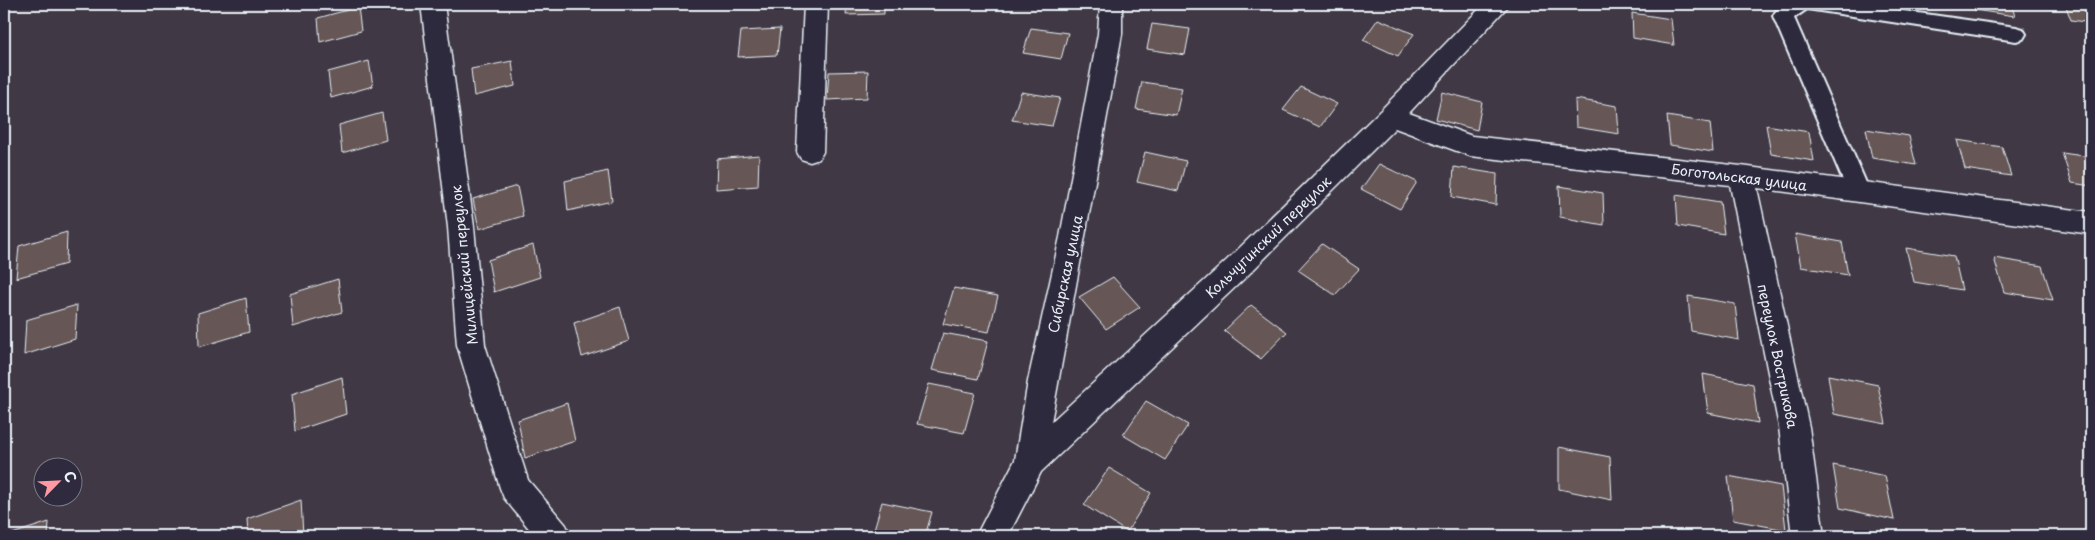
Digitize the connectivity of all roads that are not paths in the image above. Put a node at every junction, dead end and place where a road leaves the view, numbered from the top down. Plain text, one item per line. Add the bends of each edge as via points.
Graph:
1 (432, 4) edge
2 (816, 4) edge
3 (1111, 4) edge
4 (1498, 4) edge
5 (1801, 4) edge
6 (1811, 4) edge
7 (2016, 34) dead end
8 (1392, 116) junction
9 (810, 152) dead end
10 (1741, 176) junction
11 (1859, 192) junction
12 (2091, 223) edge
13 (1030, 462) junction
14 (555, 536) edge
15 (992, 536) edge
16 (1808, 536) edge

1 - 14 street, Милицейский переулок via 461,227 471,345 515,488
2 - 9 street
3 - 13 street, Сибирская улица via 1110,34
4 - 8 street, Кольчугинский переулок
5 - 11 lane via 1783,16
6 - 7 lane
8 - 10 street, Боготольская улица via 1470,146
8 - 13 street, Кольчугинский переулок via 1238,268
10 - 11 street, Боготольская улица
10 - 16 street, переулок Вострикова via 1794,427
11 - 12 street, Боготольская улица
13 - 15 street, Сибирская улица

